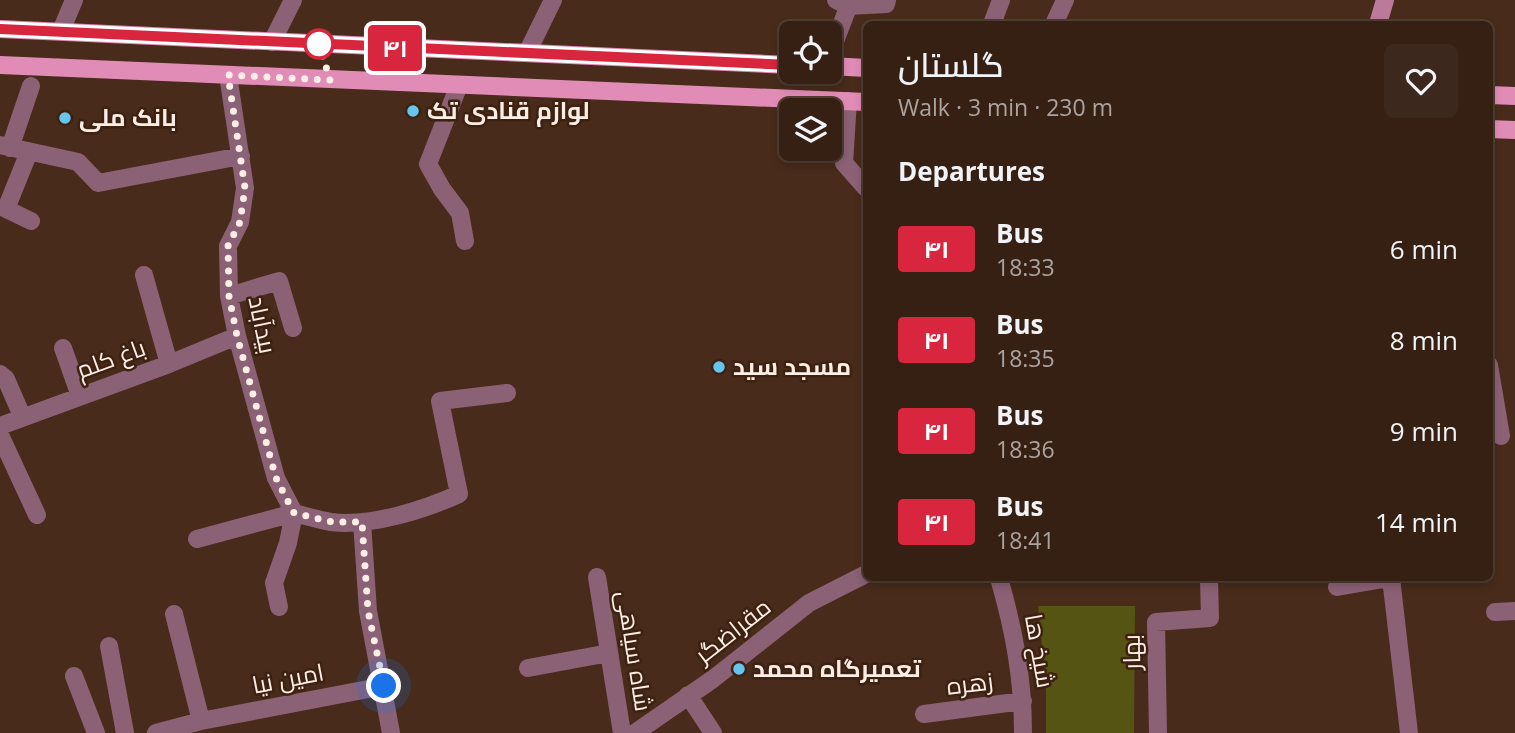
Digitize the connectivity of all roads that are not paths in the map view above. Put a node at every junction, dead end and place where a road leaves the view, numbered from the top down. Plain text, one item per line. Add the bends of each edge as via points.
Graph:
1 (74, 0) edge
2 (293, 0) edge
3 (553, 0) edge
4 (887, 0) edge
5 (1002, 0) edge
6 (1065, 0) edge
7 (1385, 0) edge
8 (845, 2) edge
9 (840, 21) edge
10 (993, 21) edge
11 (1055, 21) edge
12 (1379, 21) edge
13 (0, 29) edge
14 (61, 31) junction
15 (272, 43) junction
16 (527, 53) junction
17 (779, 64) edge
18 (0, 65) edge
19 (842, 67) edge
20 (863, 68) edge
21 (228, 75) junction
22 (459, 85) junction
23 (31, 86) dead end
24 (1493, 95) edge
25 (1515, 96) edge
26 (848, 102) junction
27 (863, 102) edge
28 (1493, 129) edge
29 (1515, 130) edge
30 (5, 146) edge
31 (29, 152) junction
32 (241, 156) junction
33 (863, 185) edge
34 (31, 221) dead end
35 (465, 241) dead end
36 (144, 275) dead end
37 (229, 296) junction
38 (293, 328) dead end
39 (237, 336) junction
40 (63, 348) dead end
41 (169, 364) junction
42 (0, 374) edge
43 (1493, 386) edge
44 (507, 393) dead end
45 (80, 396) junction
46 (22, 416) junction
47 (0, 426) edge
48 (1502, 433) edge
49 (0, 435) edge
50 (294, 513) junction
51 (37, 515) dead end
52 (362, 522) junction
53 (197, 539) dead end
54 (863, 576) edge
55 (597, 577) dead end
56 (1000, 581) edge
57 (1209, 581) edge
58 (1372, 581) edge
59 (1390, 581) edge
60 (1337, 587) dead end
61 (279, 607) dead end
62 (1515, 611) edge
63 (1495, 612) dead end
64 (174, 614) dead end
65 (109, 646) dead end
66 (609, 653) junction
67 (527, 668) dead end
68 (74, 676) dead end
69 (384, 686) junction
70 (688, 695) junction
71 (1023, 701) junction
72 (924, 714) dead end
73 (201, 721) junction
74 (96, 733) edge
75 (125, 733) edge
76 (156, 733) edge
77 (391, 733) edge
78 (622, 733) edge
79 (635, 733) edge
80 (713, 733) edge
81 (1023, 733) edge
82 (1158, 733) edge
83 (1409, 733) edge

1 - 14 street
2 - 15 street
3 - 16 street
4 - 8 street via 886,4
5 - 10 street
6 - 11 street
7 - 12 street
8 - 9 street
13 - 14 main road
14 - 15 main road
15 - 16 main road
16 - 17 main road
18 - 21 main road
19 - 20 main road
21 - 22 main road
21 - 32 street, بیدآباد
22 - 26 main road
22 - 35 street via 428,164 460,213
23 - 30 street
24 - 25 main road
26 - 27 main road
26 - 33 street via 844,163
28 - 29 main road
30 - 31 street
31 - 32 street via 78,162 99,183
31 - 34 street via 6,209
32 - 37 street, بیدآباد via 245,188 240,222 228,246
36 - 41 street
37 - 38 street via 279,281
37 - 39 street, بیدآباد
39 - 41 street, باغ کلم
39 - 50 street, بیدآباد via 276,478
40 - 45 street
41 - 45 street, باغ کلم
42 - 46 street
43 - 48 street
44 - 52 street via 440,401 459,494 430,507
45 - 46 street, باغ کلم
46 - 47 street, باغ کلم
49 - 51 street
50 - 52 street via 332,522
50 - 53 street
50 - 61 street via 274,583
52 - 69 street via 368,611
54 - 70 street, مقراضگر via 808,603
55 - 66 street, شاه سیاهی
56 - 71 street, شیخ ها
57 - 82 street, بهار via 1210,618 1156,622
58 - 60 street
59 - 83 street
62 - 63 street
64 - 73 street
65 - 75 street
66 - 67 street
66 - 78 street, شاه سیاهی
68 - 74 street
69 - 73 street, امین نیا
69 - 77 street
70 - 79 street, مقراضگر
70 - 80 street
71 - 72 street, زهره
71 - 81 street, شیخ ها
73 - 76 street, امین نیا

